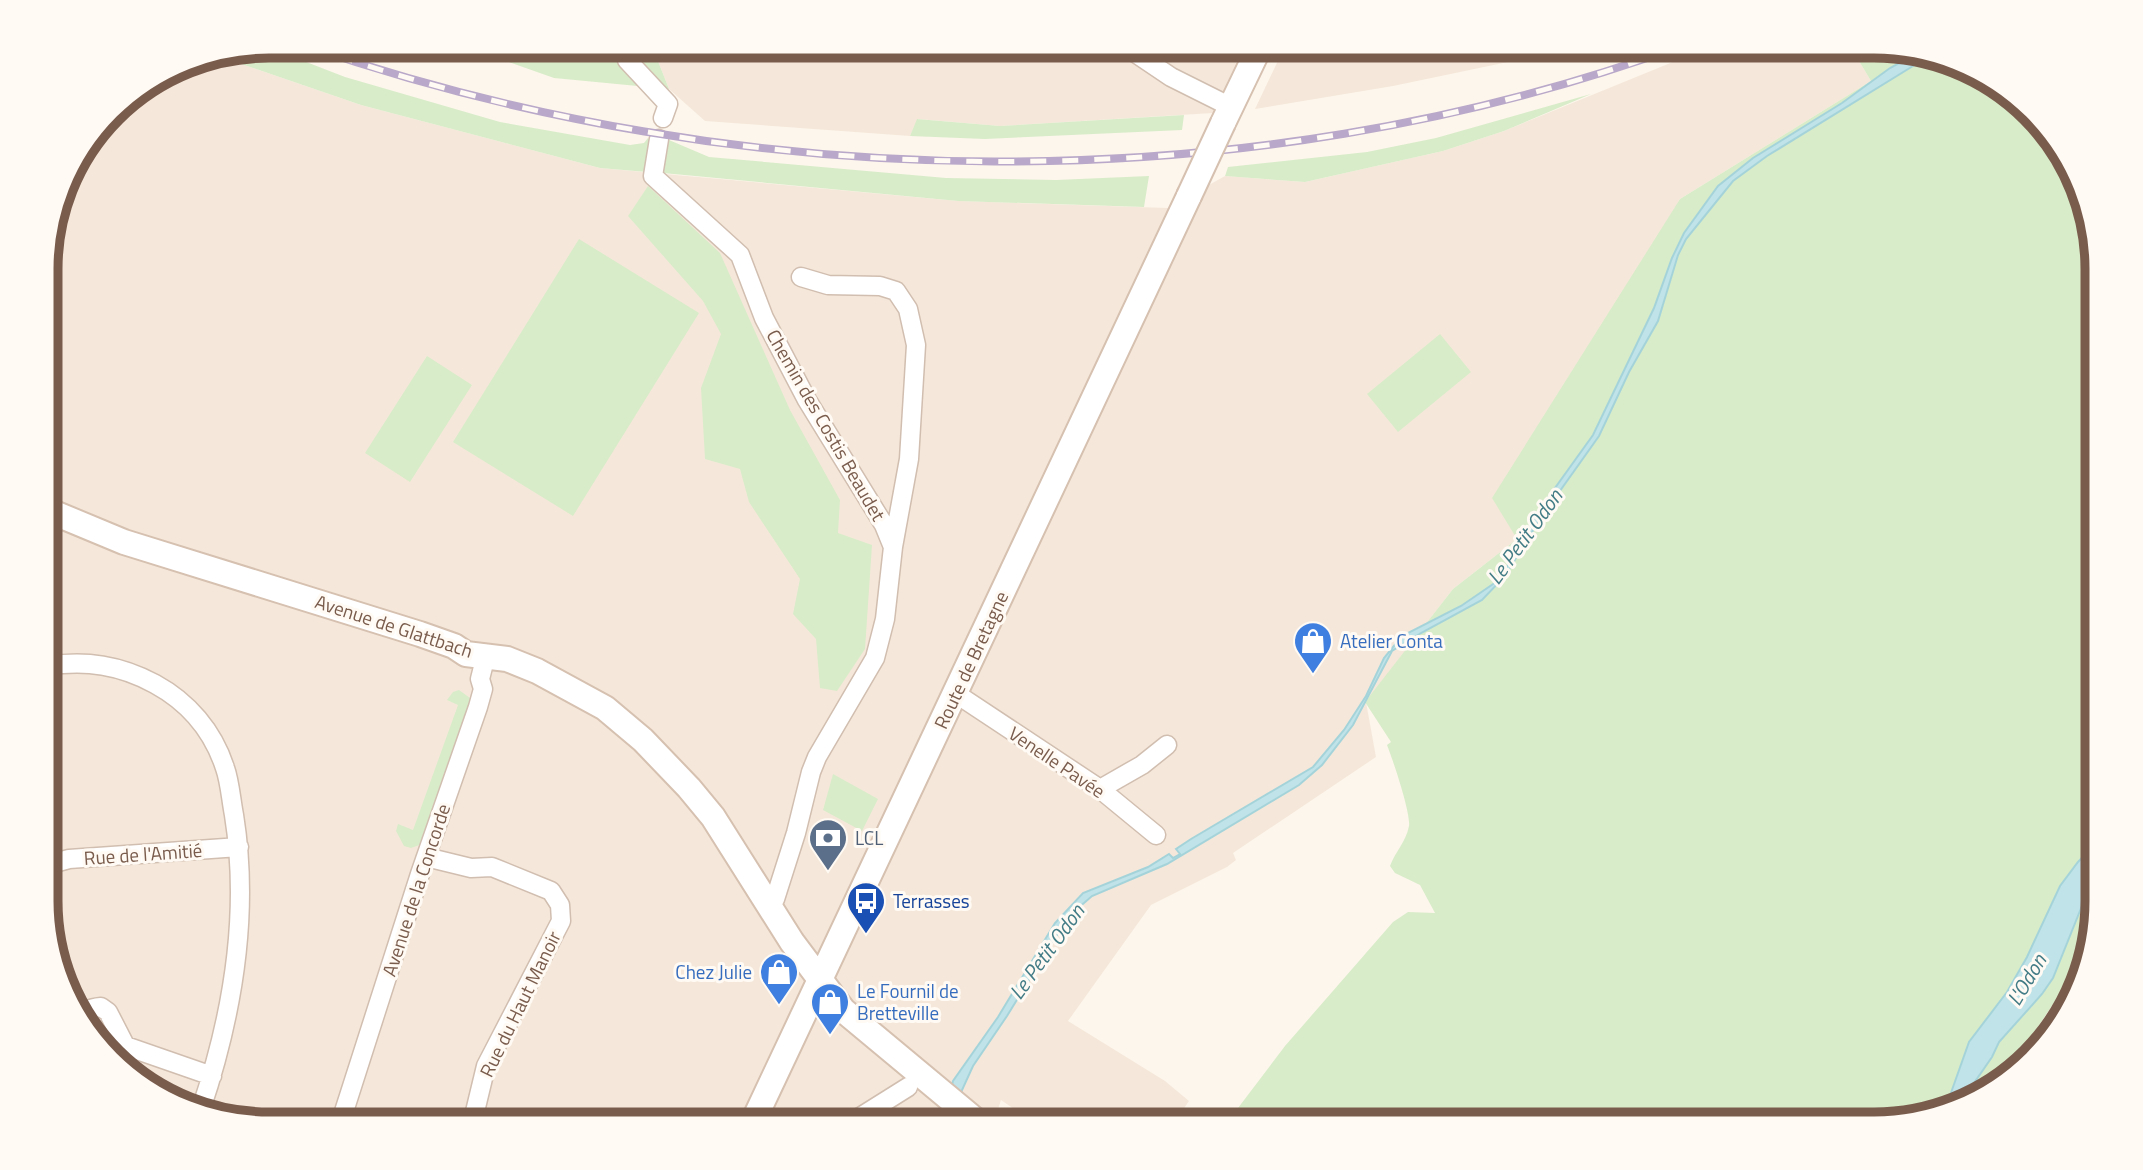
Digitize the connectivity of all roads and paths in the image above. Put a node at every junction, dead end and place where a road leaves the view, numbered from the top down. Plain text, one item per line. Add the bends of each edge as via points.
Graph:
1 (627, 58) edge
2 (1143, 58) edge
3 (1254, 58) edge
4 (1227, 115) junction
5 (663, 118) dead end
6 (659, 139) dead end
7 (801, 277) dead end
8 (58, 515) edge
9 (893, 547) junction
10 (486, 655) junction
11 (58, 665) edge
12 (955, 693) junction
13 (1167, 745) dead end
14 (1100, 789) junction
15 (1156, 835) dead end
16 (239, 847) junction
17 (426, 858) junction
18 (58, 862) edge
19 (768, 905) junction
20 (820, 980) junction
21 (88, 1010) edge
22 (110, 1040) edge
23 (125, 1045) junction
24 (212, 1076) junction
25 (908, 1087) dead end
26 (203, 1102) edge
27 (344, 1112) edge
28 (475, 1112) edge
29 (758, 1112) edge
30 (868, 1112) edge
31 (965, 1112) edge

1 - 5 street via 668,104
2 - 4 street
3 - 4 main road, Route de Bretagne
4 - 12 main road, Route de Bretagne, bridge
6 - 9 street, Chemin des Costis Beaudet via 653,176 740,255 764,318
7 - 9 street via 828,285 896,290 908,309 916,345 912,418
8 - 10 main road, Avenue de Glattbach via 124,542 408,630 466,654
9 - 19 street via 885,619 875,658 819,752 775,899
10 - 17 street, Avenue de la Concorde via 478,707
10 - 19 main road, Avenue de Glattbach via 537,671 605,708 643,740 713,817
11 - 16 street via 116,667 170,692 195,713 226,769
12 - 14 street, Venelle Pavée
12 - 20 main road, Route de Bretagne
13 - 14 street
14 - 15 street, Venelle Pavée
16 - 18 street, Rue de l'Amitié
16 - 24 street via 241,906 235,981
17 - 27 street, Avenue de la Concorde
17 - 28 street, Rue du Haut Manoir via 471,868 492,867 551,891 562,912 486,1066
19 - 20 main road, Avenue de Glattbach
20 - 29 main road, Route de Bretagne
20 - 31 main road, Avenue de Glattbach via 850,1017
21 - 23 street via 101,1007 108,1012
22 - 23 street
23 - 24 street
24 - 26 street
25 - 30 street

